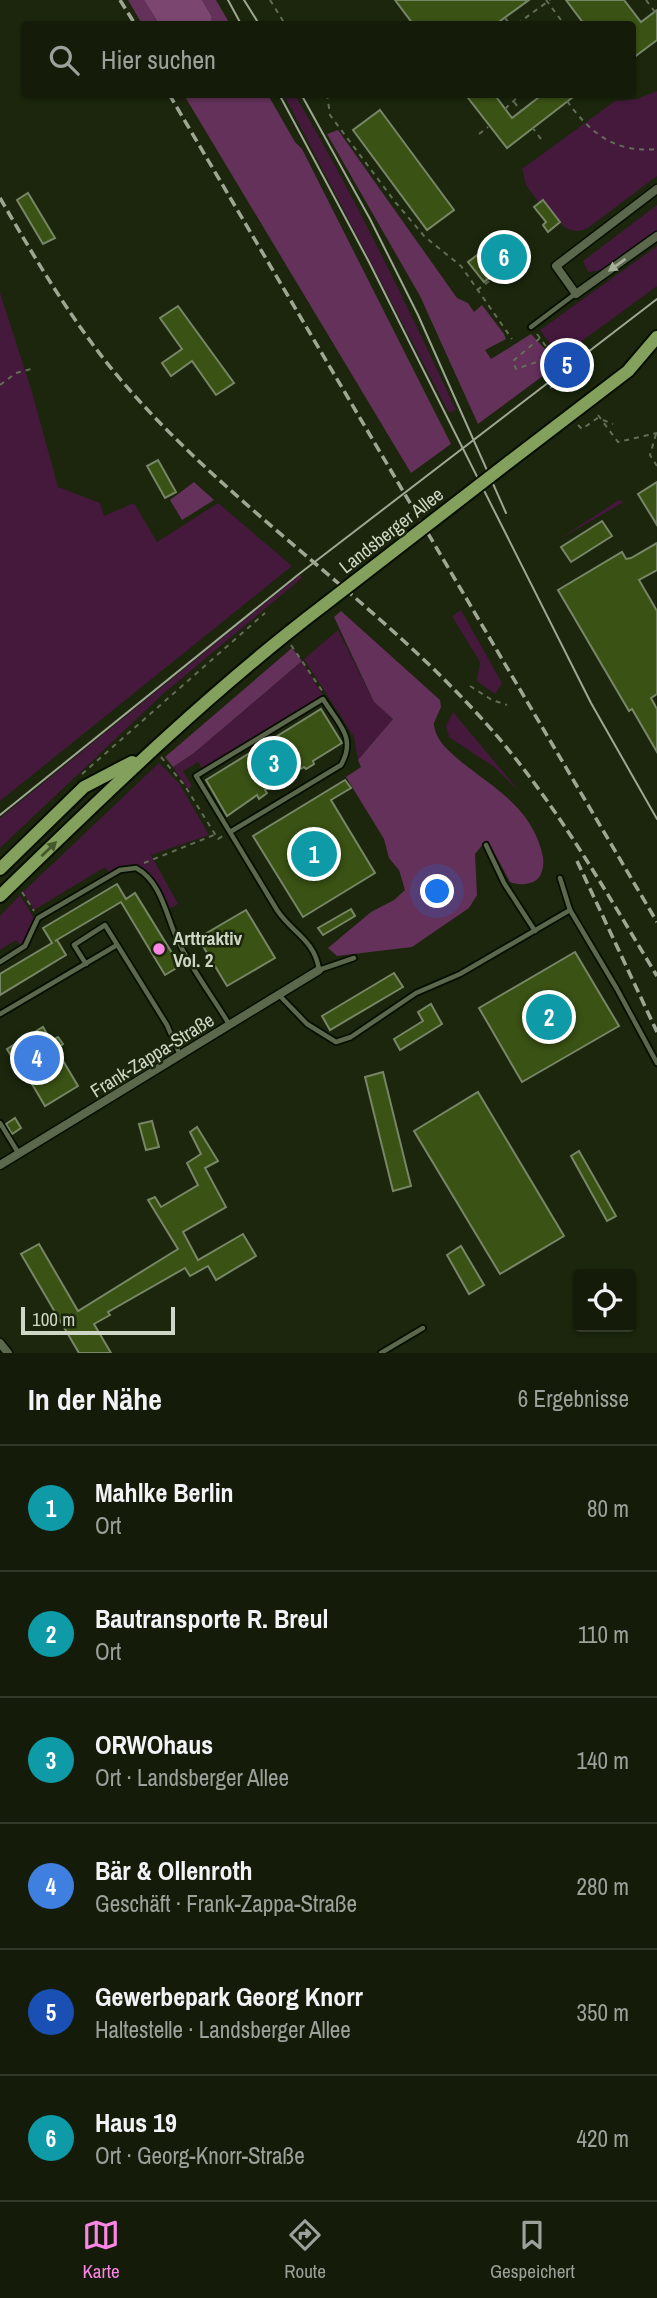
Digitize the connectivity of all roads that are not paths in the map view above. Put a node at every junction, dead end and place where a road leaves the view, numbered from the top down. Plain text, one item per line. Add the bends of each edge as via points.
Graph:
1 (657, 189) edge
2 (657, 236) edge
3 (576, 294) junction
4 (531, 327) dead end
5 (657, 337) edge
6 (148, 754) junction
7 (230, 832) junction
8 (486, 845) dead end
9 (0, 869) edge
10 (560, 878) dead end
11 (0, 896) edge
12 (570, 910) junction
13 (535, 930) junction
14 (117, 945) junction
15 (354, 958) dead end
16 (0, 962) edge
17 (86, 964) junction
18 (319, 970) junction
19 (280, 996) junction
20 (0, 1014) edge
21 (230, 1026) junction
22 (181, 1055) junction
23 (657, 1063) edge
24 (0, 1122) edge
25 (19, 1154) junction
26 (0, 1165) edge
27 (423, 1328) dead end
28 (0, 1343) edge
29 (8, 1353) edge
30 (381, 1353) edge

1 - 3 street via 556,266
2 -> 3 street
3 - 4 lane
5 - 6 main road, Landsberger Allee, bridge via 628,372 237,674
6 - 9 main road, Landsberger Allee via 85,787
11 -> 6 main road, Landsberger Allee
7 - 7 lane via 341,765 349,751 348,738 323,699 196,776
7 - 18 lane via 287,924 311,944
8 - 13 lane
10 - 12 lane
12 - 13 lane
12 - 23 lane
13 - 19 lane via 336,1042 307,1024
14 - 17 lane
14 - 17 lane via 104,925 74,945
14 - 22 lane
15 - 18 lane
16 - 21 lane via 25,946 38,918 120,870 136,868 158,893 177,939
17 - 20 lane
18 - 19 street, Frank-Zappa-Straße
19 - 21 street, Frank-Zappa-Straße
21 - 22 street, Frank-Zappa-Straße
22 - 25 street, Frank-Zappa-Straße
24 - 25 lane
25 - 26 street, Frank-Zappa-Straße
27 - 30 lane
28 - 29 street

